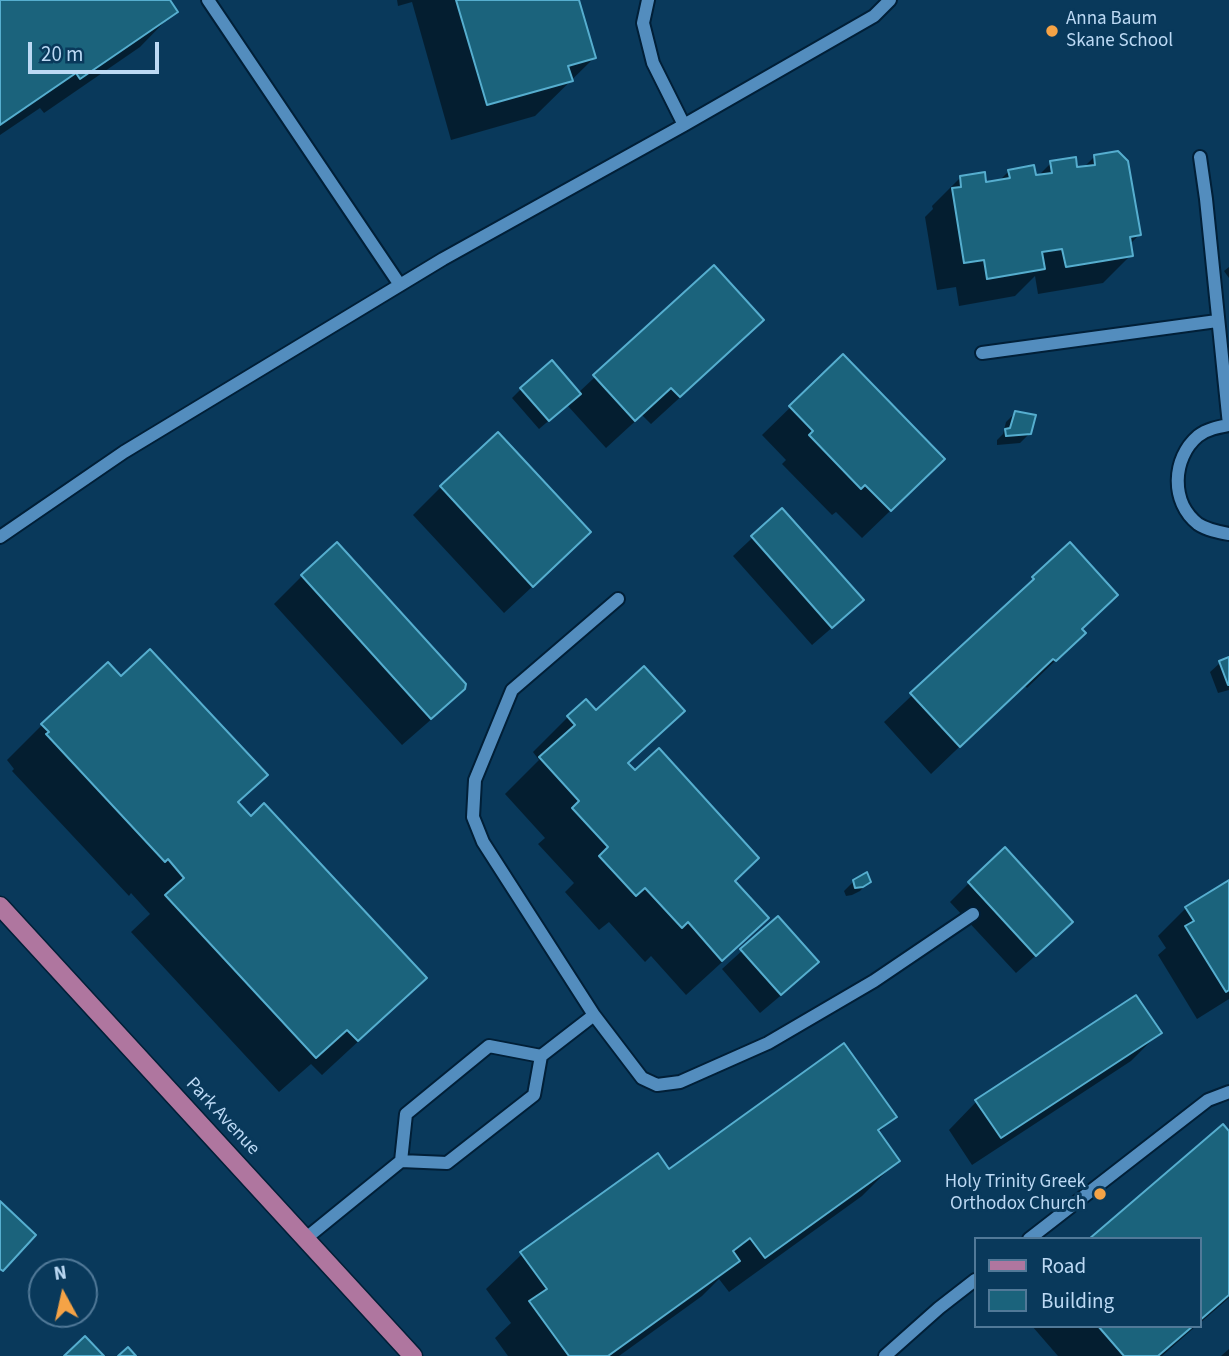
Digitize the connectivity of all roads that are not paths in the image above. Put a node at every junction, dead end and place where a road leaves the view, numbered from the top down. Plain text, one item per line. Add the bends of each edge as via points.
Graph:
1 (208, 0) edge
2 (648, 0) edge
3 (890, 0) edge
4 (684, 125) junction
5 (1200, 157) dead end
6 (400, 285) junction
7 (1217, 321) junction
8 (982, 353) dead end
9 (1229, 425) edge
10 (1229, 534) edge
11 (0, 537) edge
12 (618, 599) dead end
13 (0, 906) edge
14 (973, 914) dead end
15 (594, 1015) junction
16 (541, 1056) junction
17 (1229, 1092) edge
18 (401, 1161) junction
19 (1032, 1237) edge
20 (306, 1239) junction
21 (974, 1281) edge
22 (413, 1356) edge
23 (885, 1356) edge

1 - 6 street
2 - 4 street via 643,23 653,62
3 - 4 street via 874,16
4 - 6 street
5 - 7 street
6 - 11 street via 124,452
7 - 8 street
7 - 9 street
9 - 10 street via 1200,434 1181,458 1177,475 1185,510 1214,532
12 - 15 street via 512,690 475,780 473,817 483,842
13 - 20 main road, Park Avenue
14 - 15 street via 874,981 768,1043 680,1082 657,1085 642,1078
15 - 16 street
16 - 18 street via 534,1095 447,1163
16 - 18 street via 489,1046 407,1114
17 - 19 street via 1208,1100
18 - 20 street
20 - 22 main road, Park Avenue
21 - 23 street

